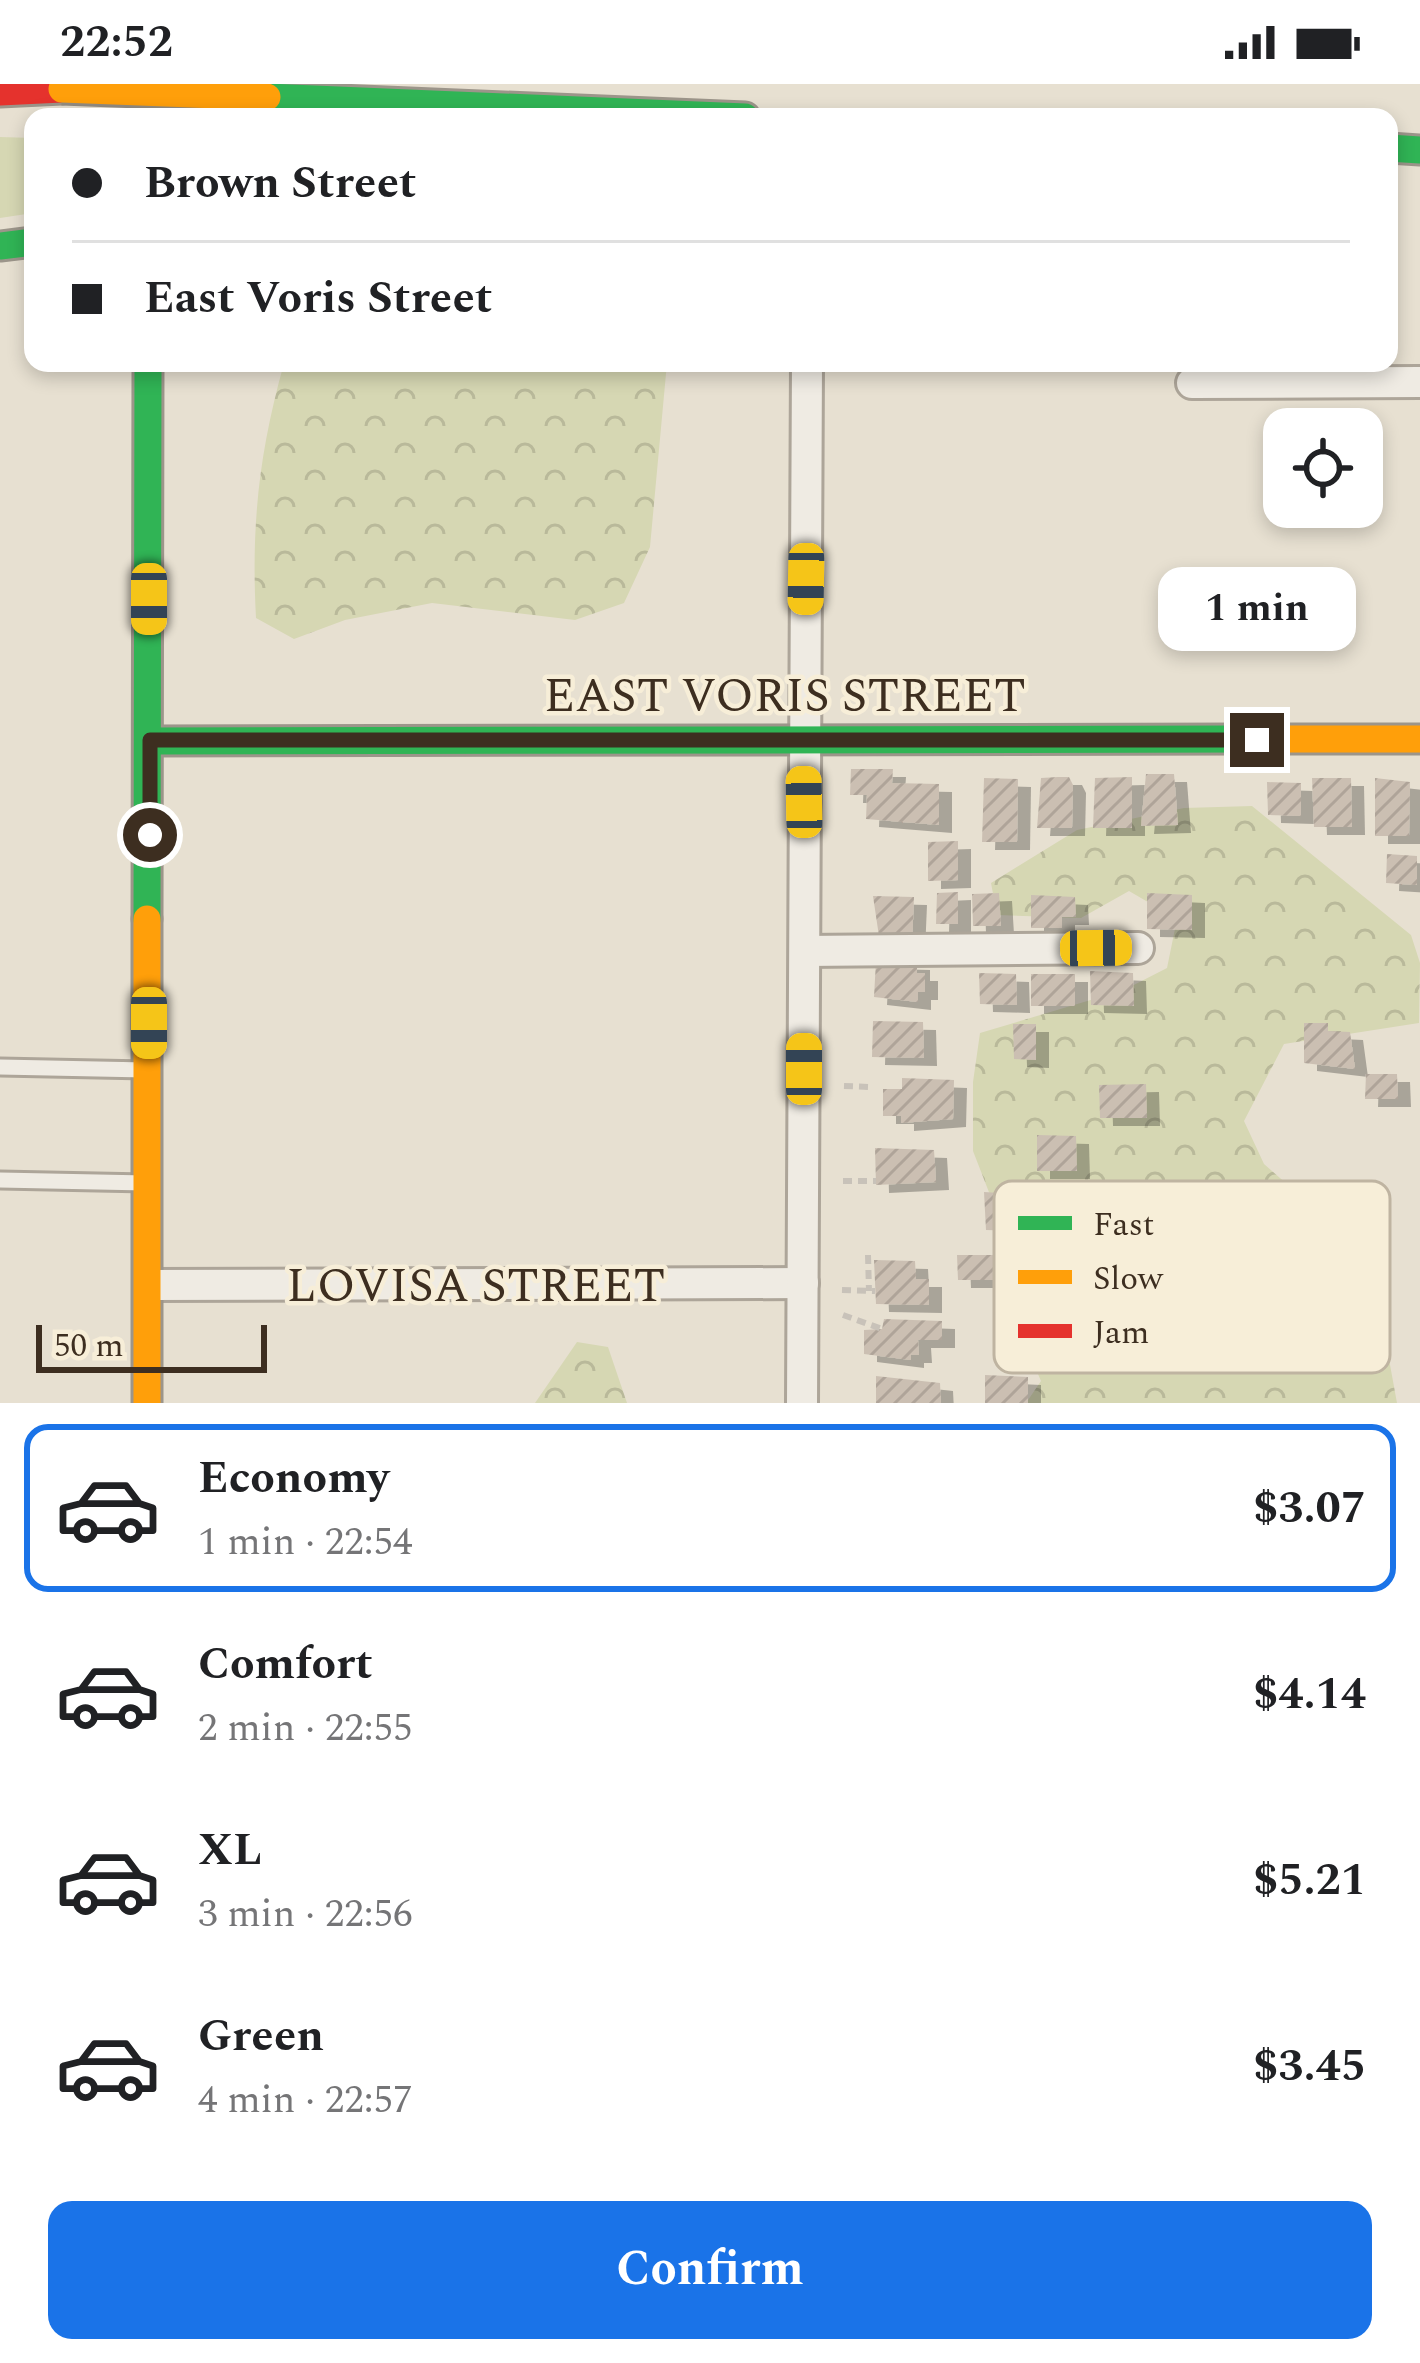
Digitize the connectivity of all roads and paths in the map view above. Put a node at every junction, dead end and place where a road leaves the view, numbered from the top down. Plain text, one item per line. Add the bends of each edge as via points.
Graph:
1 (19, 84) edge
2 (62, 89) junction
3 (0, 92) edge
4 (530, 108) edge
5 (148, 372) edge
6 (807, 372) edge
7 (1420, 382) edge
8 (1192, 383) dead end
9 (150, 740) junction
10 (1420, 740) edge
11 (803, 741) junction
12 (1138, 948) dead end
13 (805, 951) junction
14 (0, 1067) edge
15 (149, 1070) junction
16 (844, 1086) dead end
17 (870, 1088) dead end
18 (0, 1180) edge
19 (843, 1181) dead end
20 (876, 1181) dead end
21 (149, 1183) junction
22 (868, 1255) dead end
23 (803, 1283) junction
24 (148, 1286) junction
25 (842, 1290) dead end
26 (843, 1315) dead end
27 (882, 1328) dead end
28 (147, 1403) edge
29 (802, 1403) edge

1 - 2 main road
2 - 3 main road
2 - 4 main road, bridge
5 - 9 main road
6 - 11 street
7 - 8 street
9 - 11 main road, EAST VORIS STREET
9 - 15 main road
10 - 11 main road, EAST VORIS STREET
11 - 13 street
12 - 13 street
13 - 23 street
14 - 15 lane
15 - 21 main road
16 - 17 path
18 - 21 lane
19 - 20 path
21 - 24 main road
22 - 25 path via 872,1291
23 - 24 street, LOVISA STREET
23 - 29 street
24 - 28 main road
26 - 27 path

